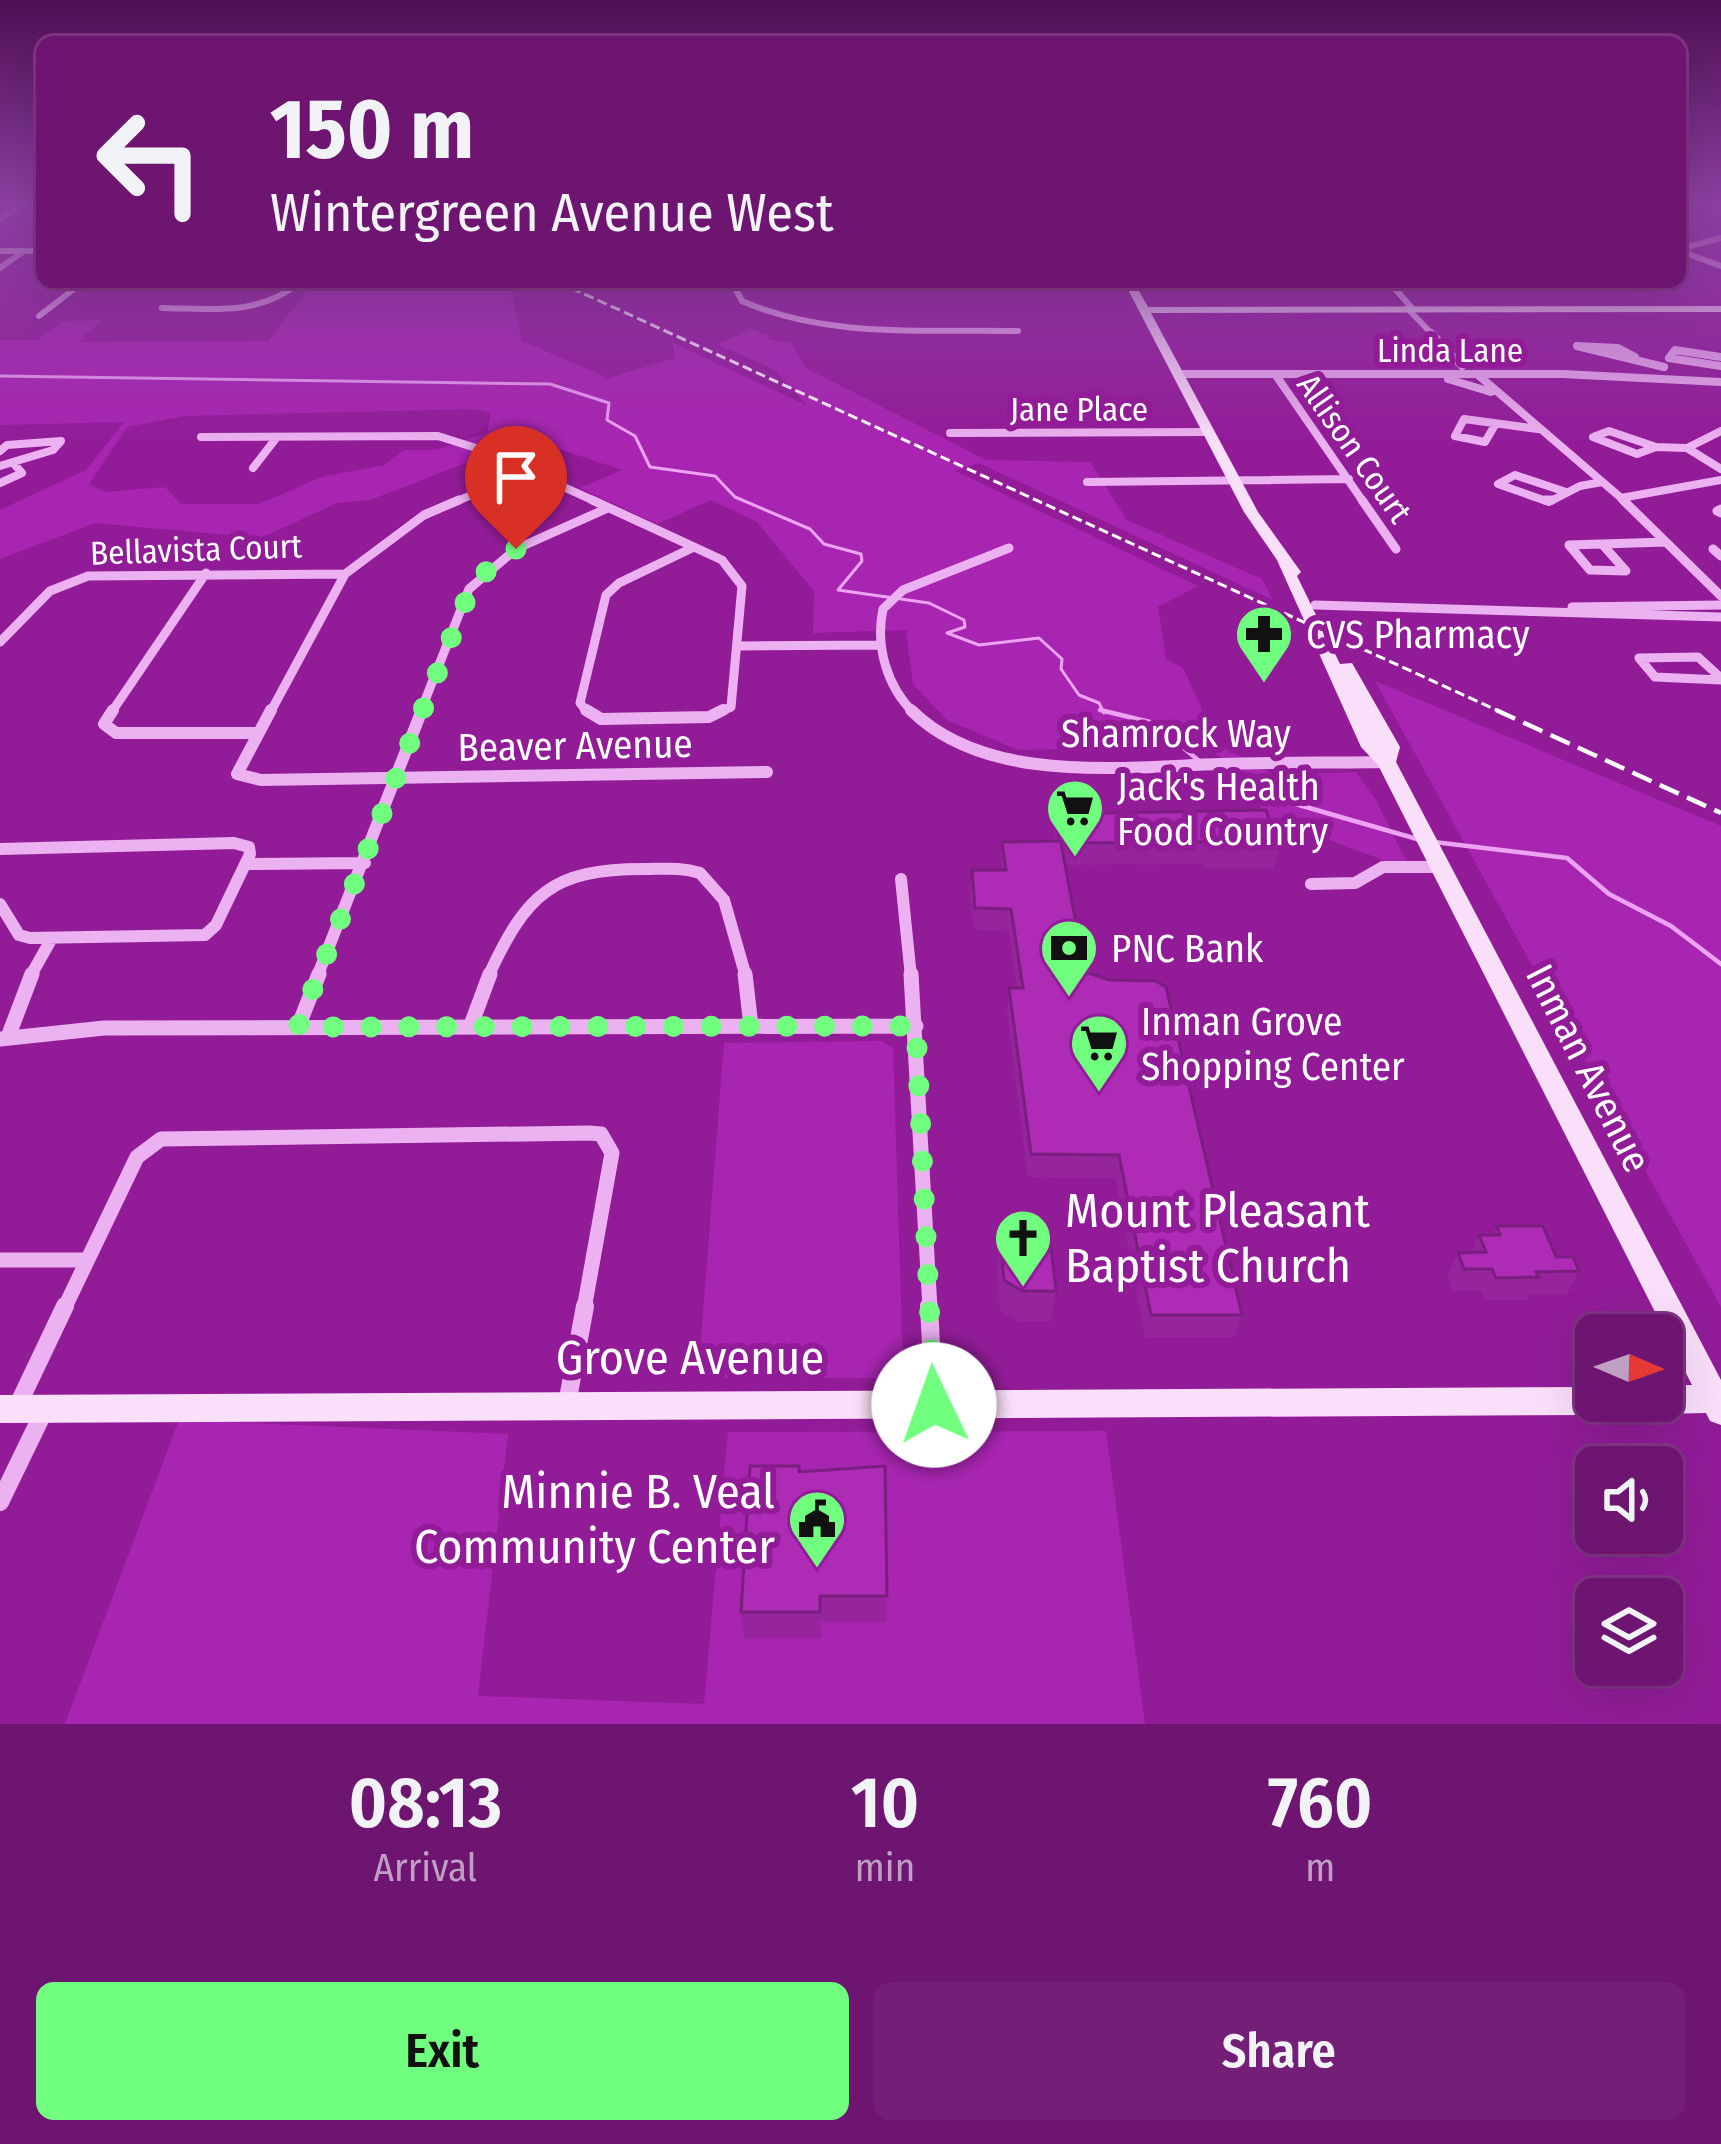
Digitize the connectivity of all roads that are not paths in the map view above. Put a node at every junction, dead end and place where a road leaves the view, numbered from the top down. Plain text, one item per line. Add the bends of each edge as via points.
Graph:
1 (74, 288) edge
2 (294, 288) edge
3 (735, 288) edge
4 (1133, 288) edge
5 (1394, 288) edge
6 (162, 308) dead end
7 (1410, 308) junction
8 (1721, 309) edge
9 (1144, 310) junction
10 (39, 316) dead end
11 (1018, 331) dead end
12 (1635, 357) junction
13 (1721, 362) edge
14 (1667, 363) junction
15 (1462, 366) dead end
16 (1178, 374) junction
17 (1275, 374) junction
18 (1405, 374) junction
19 (1476, 374) junction
20 (1677, 382) junction
21 (1721, 382) edge
22 (1515, 408) junction
23 (1495, 425) junction
24 (1539, 429) junction
25 (1721, 431) edge
26 (1209, 432) junction
27 (950, 434) dead end
28 (201, 437) dead end
29 (277, 437) junction
30 (1704, 440) junction
31 (1721, 444) edge
32 (1656, 447) junction
33 (1687, 448) junction
34 (0, 451) edge
35 (14, 464) junction
36 (0, 466) edge
37 (253, 468) dead end
38 (1721, 469) edge
39 (526, 473) junction
40 (1349, 479) junction
41 (1721, 480) edge
42 (1234, 481) junction
43 (1088, 482) dead end
44 (1602, 482) junction
45 (0, 483) edge
46 (1566, 492) junction
47 (1621, 498) junction
48 (608, 508) junction
49 (1666, 542) junction
50 (1602, 544) junction
51 (694, 547) junction
52 (1010, 548) dead end
53 (1396, 549) dead end
54 (1283, 562) junction
55 (206, 573) junction
56 (345, 574) junction
57 (1719, 591) edge
58 (1315, 605) junction
59 (1721, 605) edge
60 (1535, 612) junction
61 (1721, 617) edge
62 (0, 642) edge
63 (881, 645) junction
64 (740, 646) junction
65 (1721, 679) edge
66 (255, 733) junction
67 (1386, 762) junction
68 (766, 772) dead end
69 (400, 777) junction
70 (0, 849) edge
71 (1433, 857) junction
72 (365, 863) junction
73 (246, 864) junction
74 (901, 879) dead end
75 (1311, 884) dead end
76 (0, 904) edge
77 (52, 938) junction
78 (471, 1024) junction
79 (751, 1026) junction
80 (916, 1026) junction
81 (298, 1027) junction
82 (4, 1038) edge
83 (0, 1260) edge
84 (87, 1260) junction
85 (1575, 1401) edge
86 (1683, 1402) edge
87 (934, 1405) junction
88 (1718, 1405) edge
89 (566, 1406) junction
90 (20, 1408) edge
91 (0, 1502) edge

1 - 10 street
2 - 6 street via 258,307
3 - 11 street via 742,301 788,318
4 - 9 main road, Inman Avenue
5 - 7 street
7 - 8 main road
7 - 9 main road
7 - 15 street
9 - 16 main road, Inman Avenue
12 - 12 street via 1602,359 1577,346 1618,348
12 - 14 street
13 - 14 street
14 - 20 street
16 - 17 street, Linda Lane
16 - 26 main road, Inman Avenue
17 - 18 street, Linda Lane
17 - 40 street, Allison Court
18 - 19 street, Linda Lane
18 - 22 street via 1473,385
19 - 20 street, Linda Lane
19 - 22 street
20 - 21 street, Linda Lane
22 - 24 street
23 - 23 street via 1464,419 1455,436 1485,442
23 - 24 street
24 - 44 street
25 - 30 street
26 - 27 street, Jane Place
26 - 42 main road, Inman Avenue
28 - 29 street
29 - 37 street
29 - 39 street via 438,436
30 - 31 street
30 - 33 street
32 - 32 street via 1636,454 1593,437 1610,430
32 - 33 street
33 - 38 street
34 - 35 street via 61,441
35 - 36 street
35 - 45 street via 22,473
39 - 48 street
39 - 56 street via 424,515
40 - 42 street
40 - 53 street, Allison Court
41 - 47 street
42 - 43 street
42 - 54 main road, Inman Avenue
44 - 46 street
44 - 47 street
46 - 46 street via 1549,502 1498,484 1515,475
47 - 49 street
48 - 51 street
48 - 69 street via 516,549 470,590
49 - 50 street
49 - 57 street
50 - 50 street via 1569,545 1590,570 1626,571
51 - 64 street via 737,575
51 - 64 street via 606,596 580,703 601,719 709,717 735,699
52 - 63 street via 893,597 880,618
54 - 58 main road, Inman Avenue
54 - 67 main road, Inman Avenue via 1370,747
55 - 56 street, Bellavista Court
55 - 62 street, Bellavista Court via 73,580 50,591
55 - 66 street via 104,724 116,733
56 - 66 street
58 - 60 street
58 - 67 main road, Inman Avenue via 1391,748
59 - 60 street
60 - 61 street
63 - 64 street
63 - 67 street, Shamrock Way via 897,697 971,747 1070,767
65 - 65 street via 1699,657 1639,658 1654,677
66 - 69 street, Beaver Avenue via 237,769 241,777
67 - 71 main road, Inman Avenue
68 - 69 street, Beaver Avenue
69 - 72 street
70 - 73 street via 234,843 249,847
71 - 75 street via 1383,867 1355,883
71 - 88 main road, Inman Avenue
72 - 73 street
72 - 81 street
73 - 77 street via 205,934
74 - 80 street
76 - 77 street via 19,935
77 - 82 street
78 - 79 street
78 - 79 street via 521,919 562,881 594,869 685,868 716,886 747,964
78 - 81 street
79 - 80 street
80 - 87 street
81 - 82 street via 104,1028
83 - 84 street
84 - 89 street via 142,1149 174,1135 601,1135 612,1153
84 - 90 street
85 - 87 main road, Grove Avenue
86 - 88 main road
87 - 89 main road, Grove Avenue
89 - 90 main road, Grove Avenue
90 - 91 street

